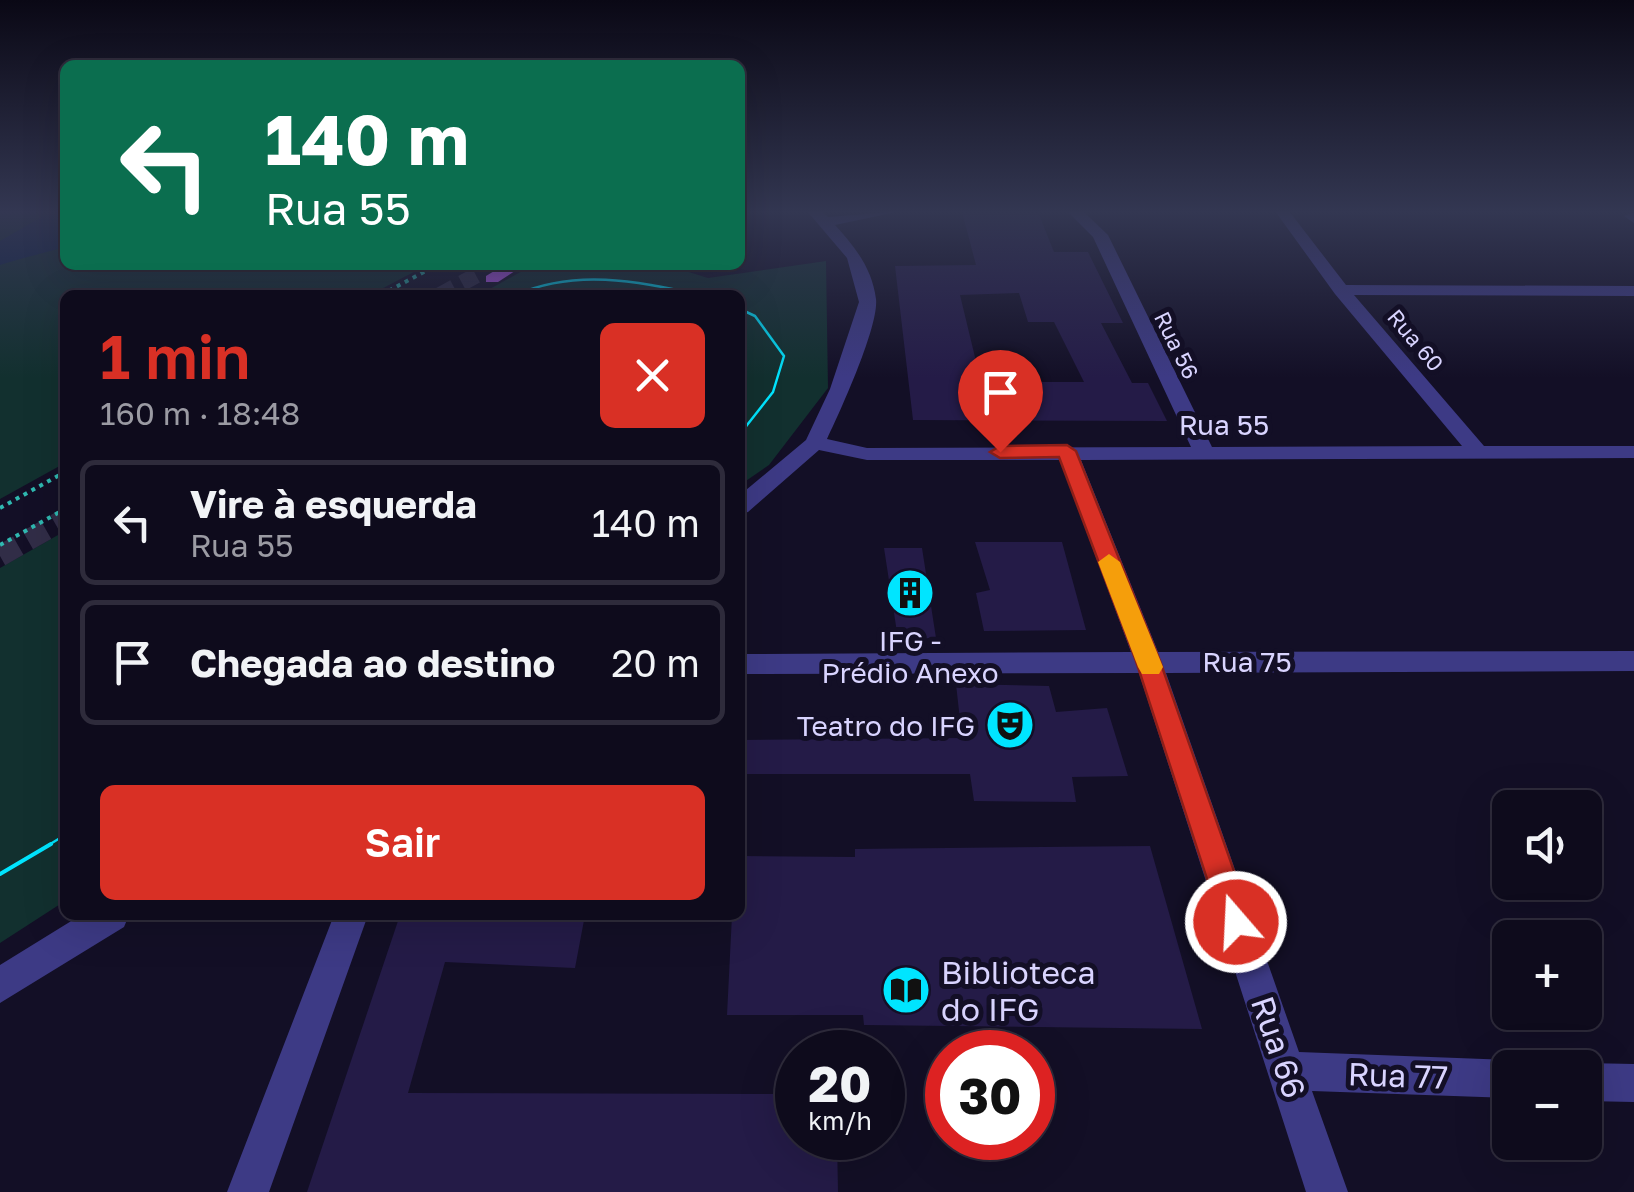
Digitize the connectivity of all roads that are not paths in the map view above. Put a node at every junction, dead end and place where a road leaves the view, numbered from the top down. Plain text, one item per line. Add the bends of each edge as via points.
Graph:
1 (858, 267) edge
2 (1115, 267) edge
3 (1324, 267) edge
4 (1341, 290) junction
5 (1634, 292) edge
6 (815, 443) junction
7 (1067, 451) junction
8 (1204, 452) junction
9 (1478, 452) junction
10 (1634, 452) edge
11 (745, 503) edge
12 (1148, 661) junction
13 (1634, 661) edge
14 (745, 664) edge
15 (104, 920) edge
16 (349, 920) edge
17 (0, 985) edge
18 (1287, 1071) junction
19 (1492, 1078) edge
20 (1602, 1082) edge
21 (1634, 1083) edge
22 (248, 1192) edge
23 (1327, 1192) edge

1 - 6 street via 868,302
2 - 8 street, Rua 56
3 - 4 street, Rua 60
4 - 5 street
4 - 9 street, Rua 60
6 - 7 street, Rua 55 via 867,454
6 - 11 street
7 - 8 street, Rua 55
7 - 12 street, Rua 66
8 - 9 street, Rua 55
9 - 10 street, Rua 55
12 - 13 street, Rua 75
12 - 14 street, Rua 75
12 - 18 street, Rua 66
15 - 17 street
16 - 22 street
18 - 19 street, Rua 77
18 - 23 street, Rua 66
20 - 21 street

